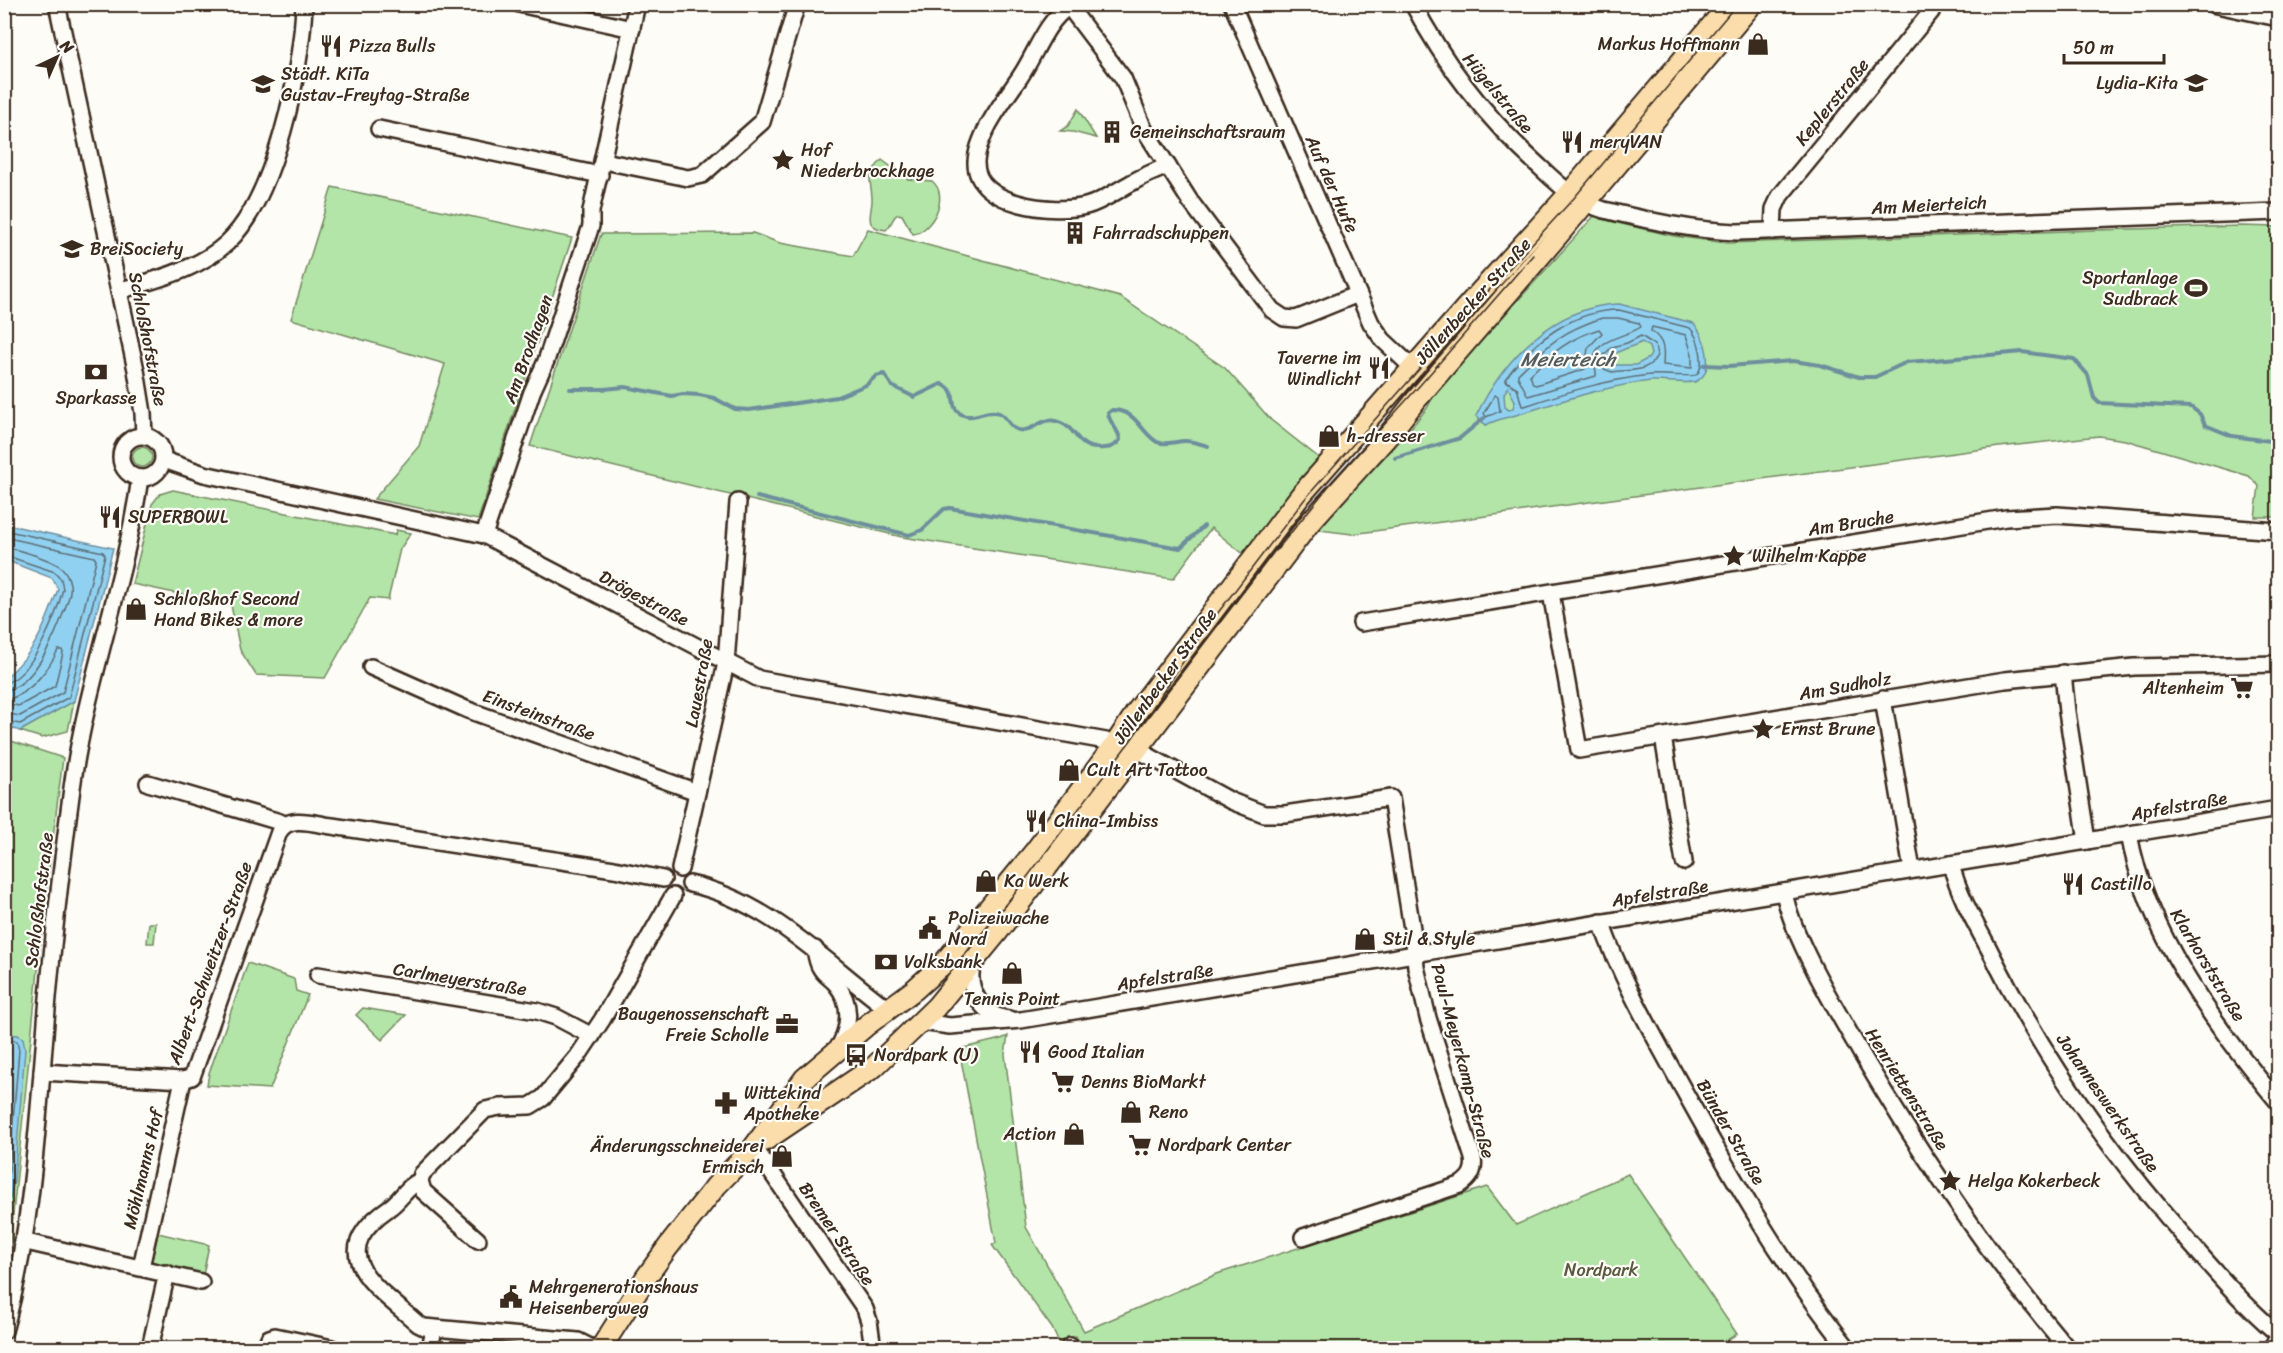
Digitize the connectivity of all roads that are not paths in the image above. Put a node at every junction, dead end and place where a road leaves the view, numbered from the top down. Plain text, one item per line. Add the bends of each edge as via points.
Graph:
1 (57, 4) edge
2 (304, 4) edge
3 (519, 4) edge
4 (638, 4) edge
5 (797, 4) edge
6 (1232, 4) edge
7 (1413, 4) edge
8 (1730, 4) edge
9 (1752, 4) edge
10 (1935, 4) edge
11 (2212, 4) edge
12 (1068, 6) edge
13 (2278, 18) edge
14 (632, 29) junction
15 (379, 129) dead end
16 (1168, 166) junction
17 (602, 168) junction
18 (1577, 199) junction
19 (2278, 212) edge
20 (1773, 231) junction
21 (119, 291) junction
22 (1358, 294) junction
23 (1413, 368) junction
24 (144, 436) junction
25 (164, 460) junction
26 (140, 478) junction
27 (738, 502) dead end
28 (2278, 531) edge
29 (484, 535) junction
30 (1551, 593) junction
31 (1361, 623) dead end
32 (726, 663) junction
33 (2278, 664) edge
34 (371, 667) dead end
35 (2064, 674) junction
36 (1883, 699) junction
37 (1663, 737) junction
38 (1114, 746) junction
39 (1136, 749) junction
40 (148, 783) dead end
41 (697, 792) junction
42 (2278, 809) edge
43 (284, 825) junction
44 (2129, 834) junction
45 (2087, 841) junction
46 (1684, 862) dead end
47 (1951, 864) junction
48 (680, 869) junction
49 (1912, 870) junction
50 (663, 879) junction
51 (690, 884) junction
52 (1784, 892) junction
53 (673, 896) junction
54 (1601, 922) junction
55 (815, 949) junction
56 (1415, 956) junction
57 (973, 963) junction
58 (318, 975) dead end
59 (888, 1009) junction
60 (1021, 1020) junction
61 (921, 1022) junction
62 (591, 1036) junction
63 (839, 1048) junction
64 (42, 1072) junction
65 (183, 1080) junction
66 (2278, 1102) edge
67 (754, 1147) junction
68 (420, 1181) junction
69 (1303, 1237) dead end
70 (478, 1240) dead end
71 (22, 1241) junction
72 (141, 1267) junction
73 (167, 1273) junction
74 (201, 1281) dead end
75 (434, 1329) junction
76 (4, 1331) edge
77 (2278, 1336) edge
78 (150, 1348) edge
79 (265, 1348) edge
80 (332, 1348) edge
81 (430, 1348) edge
82 (592, 1348) edge
83 (601, 1348) edge
84 (873, 1348) edge
85 (1848, 1348) edge
86 (2067, 1348) edge
87 (2271, 1348) edge

1 - 21 street, Schloßhofstraße
2 - 21 street via 299,56 284,127 260,193 242,227 196,263
3 - 14 street
4 - 14 street, Am Brodhagen
5 - 17 street via 762,122 702,175 688,178
6 - 22 street, Auf der Hufe
7 - 18 street, Hügelstraße via 1465,89 1501,130
8 - 18 main road, Jöllenbecker Straße
9 - 18 main road, Jöllenbecker Straße
10 - 20 street, Keplerstraße via 1780,196 1774,209
11 - 13 street
12 - 16 street via 1123,78 1141,122
12 - 16 street via 1046,30 982,141 976,161 983,182 997,195 1030,207 1074,208 1094,204
14 - 17 street, Am Brodhagen
15 - 17 street
16 - 22 street via 1194,208 1278,315 1296,319
17 - 29 street, Am Brodhagen via 587,240
18 - 20 street, Am Meierteich via 1604,210 1703,230
18 - 23 main road, Jöllenbecker Straße
18 - 39 main road, Jöllenbecker Straße via 1386,438 1311,521
19 - 20 street, Am Meierteich
21 - 24 street, Schloßhofstraße via 138,381
22 - 23 street, Auf der Hufe via 1376,332
23 - 38 main road, Jöllenbecker Straße via 1288,511
24 - 25 street via 157,442
24 - 26 street via 128,441 121,454 126,470
25 - 26 street via 152,476
25 - 29 street, Drögestraße via 204,474
26 - 64 street, Schloßhofstraße via 74,775 50,966
27 - 32 street, Lauestraße
28 - 30 street, Am Bruche via 2036,515
29 - 32 street, Drögestraße
30 - 31 street, Am Bruche
30 - 37 street, Am Sudholz via 1579,750
32 - 38 street, Drögestraße via 759,679 1106,741
32 - 41 street, Lauestraße
33 - 35 street, Am Sudholz via 2133,667
34 - 41 street, Einsteinstraße via 468,710
35 - 36 street, Am Sudholz
35 - 45 street
36 - 37 street, Am Sudholz
36 - 49 street
37 - 46 street, Apfelstraße
38 - 59 main road, Jöllenbecker Straße via 943,964
39 - 56 street, Jöllenbecker Straße via 1231,801 1264,814 1391,798
39 - 57 main road, Jöllenbecker Straße
40 - 43 street
41 - 48 street, Lauestraße
42 - 44 street, Apfelstraße
43 - 50 street via 300,821
43 - 65 street, Albert-Schweitzer-Straße via 194,1073
44 - 45 street, Apfelstraße
44 - 66 street, Klarhorststraße via 2153,912 2179,962
45 - 47 street, Apfelstraße
47 - 49 street, Apfelstraße
47 - 77 street, Johanneswerkstraße via 1978,929 2022,1011 2109,1143 2170,1220
48 - 50 street via 669,871
48 - 51 street via 688,874
49 - 52 street, Apfelstraße
50 - 53 street via 665,889
51 - 53 street via 684,894
51 - 55 street via 708,888 757,911
52 - 54 street, Apfelstraße
52 - 86 street, Henriettenstraße via 1789,913 1828,995 1885,1094 1980,1237
53 - 62 street
54 - 56 street, Apfelstraße
54 - 85 street, Bünder Straße via 1647,1023 1699,1118 1762,1224
55 - 59 street
55 - 63 street via 819,966 847,1000 847,1027
56 - 60 street, Apfelstraße
56 - 69 street, Paul-Meyerkamp-Straße via 1428,1018 1473,1158 1472,1173 1460,1185
57 - 60 street via 971,986 988,1012
57 - 61 main road, Jöllenbecker Straße
58 - 62 street, Carlmeyerstraße via 537,1011
59 - 61 main road
59 - 63 main road, Jöllenbecker Straße
60 - 61 street, Apfelstraße via 950,1026
61 - 67 main road, Jöllenbecker Straße via 861,1077
62 - 68 street via 543,1098 530,1106 485,1110 422,1174
63 - 67 main road, Jöllenbecker Straße via 805,1078
64 - 65 street, Albert-Schweitzer-Straße
64 - 71 street, Schloßhofstraße
65 - 72 street, Möhlmanns Hof
67 - 83 main road, Jöllenbecker Straße via 716,1186 668,1247
67 - 84 street, Bremer Straße via 865,1309
68 - 70 street via 423,1191
68 - 75 street via 367,1224 359,1237 357,1256 363,1273 373,1283 418,1324
71 - 72 street
71 - 76 street, Schloßhofstraße
72 - 73 street
73 - 74 street
73 - 78 street
75 - 81 street
75 - 82 street via 579,1341
77 - 87 street
79 - 80 street via 269,1338 276,1336

